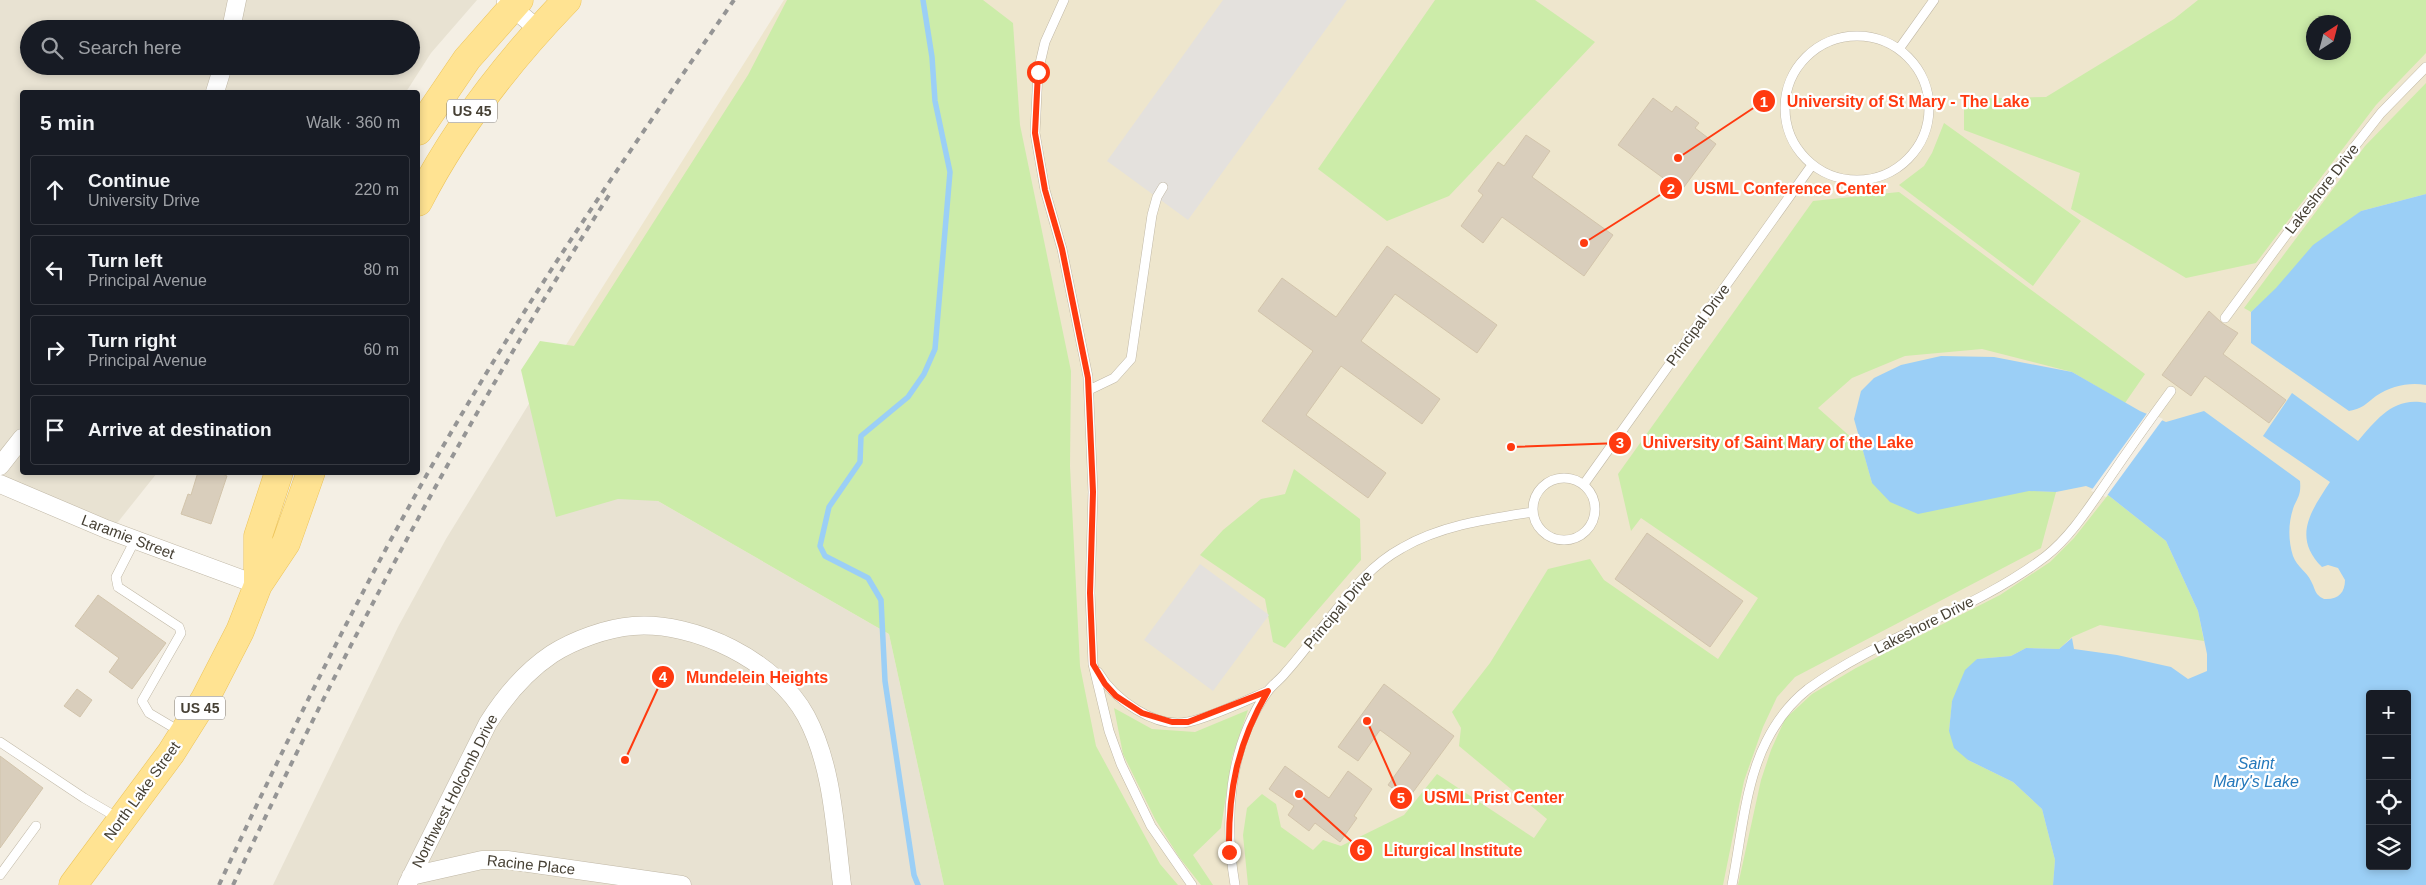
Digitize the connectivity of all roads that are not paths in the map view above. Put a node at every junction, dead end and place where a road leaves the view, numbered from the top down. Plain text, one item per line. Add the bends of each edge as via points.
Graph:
1 (236, 0) edge
2 (567, 0) edge
3 (1064, 0) edge
4 (1934, 0) edge
5 (511, 2) edge
6 (233, 20) edge
7 (539, 30) junction
8 (1899, 49) junction
9 (2426, 68) edge
10 (220, 75) edge
11 (216, 90) edge
12 (420, 128) edge
13 (1812, 165) junction
14 (1164, 187) dead end
15 (420, 198) edge
16 (2225, 318) dead end
17 (1089, 390) junction
18 (2171, 391) dead end
19 (20, 441) edge
20 (0, 466) edge
21 (279, 475) edge
22 (310, 475) edge
23 (0, 484) edge
24 (1584, 484) junction
25 (1533, 512) junction
26 (135, 540) junction
27 (258, 585) junction
28 (1093, 664) junction
29 (1268, 691) junction
30 (184, 733) junction
31 (0, 742) edge
32 (122, 820) junction
33 (36, 826) dead end
34 (0, 876) edge
35 (409, 880) edge
36 (73, 885) edge
37 (682, 885) edge
38 (842, 885) edge
39 (1192, 885) edge
40 (1234, 885) edge
41 (1732, 885) edge

1 - 6 street
2 - 7 main road, US 45
3 - 17 lane via 1044,42 1038,72 1035,133 1045,190 1062,249
4 - 8 lane
5 - 7 street
5 - 12 main road, US 45
7 - 15 main road, US 45 via 475,106
8 - 13 lane via 1882,40 1845,36 1811,51 1798,64 1784,99 1784,118 1789,136
8 - 13 lane via 1920,73 1928,96 1928,120 1916,150 1902,165 1886,175 1867,180 1829,175
9 - 16 lane, Lakeshore Drive via 2381,113
10 - 11 street
13 - 24 lane, Principal Drive
14 - 17 lane via 1152,214 1131,359 1114,378
17 - 28 lane
18 - 41 lane, Lakeshore Drive via 2092,504 2068,535 2046,556 1998,588 1852,662 1807,690 1781,716 1765,744 1752,780
19 - 20 street
21 - 27 main road, North Lake Street / US 45 via 258,536
22 - 27 main road, North Lake Street / US 45 via 286,543
23 - 26 street, Laramie Street
24 - 25 lane via 1574,479 1554,479 1538,492
24 - 25 lane via 1595,501 1596,511 1594,522 1580,536 1560,540 1550,537 1536,522
25 - 29 lane, Principal Drive via 1472,522 1400,548 1369,570
26 - 27 street, Laramie Street
26 - 30 lane via 116,577 118,587 179,627 180,633 142,701 149,713
27 - 30 main road, North Lake Street / US 45 via 232,648
28 - 29 lane via 1116,696 1142,713 1172,722 1188,722
28 - 39 lane via 1109,731 1121,764 1152,826
29 - 40 lane via 1251,724 1232,784 1229,843
30 - 32 main road, North Lake Street / US 45
31 - 32 lane
32 - 36 main road, North Lake Street / US 45
33 - 34 lane
35 - 37 street, Racine Place via 482,860 507,860
35 - 38 street, Northwest Holcomb Drive via 488,723 526,673 553,653 584,639 632,626 650,626 693,633 722,643 774,676 798,704 806,716 829,786

